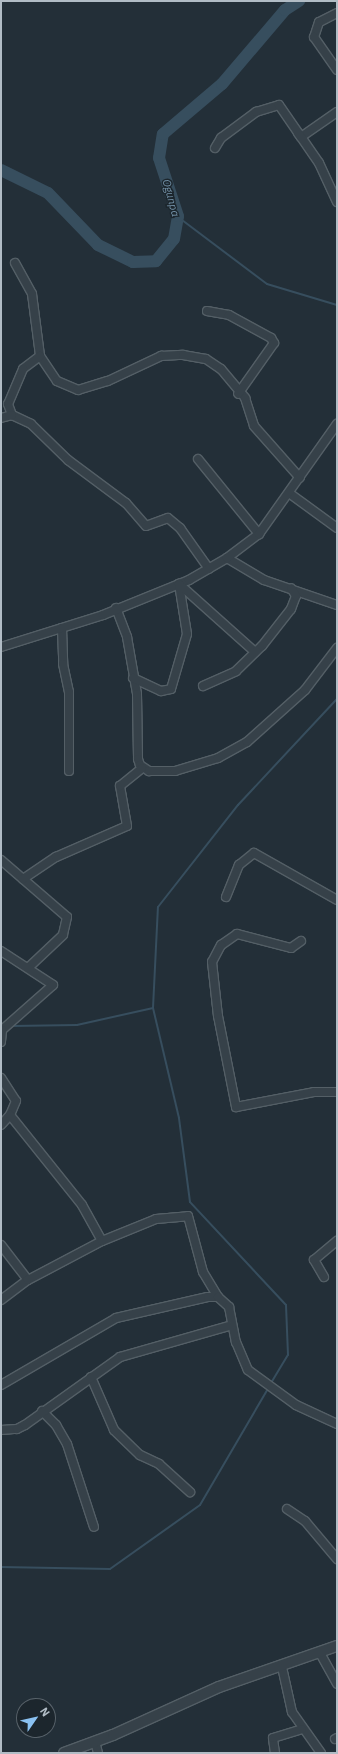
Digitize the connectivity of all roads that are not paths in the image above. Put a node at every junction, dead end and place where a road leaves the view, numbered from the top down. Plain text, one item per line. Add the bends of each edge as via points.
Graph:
1 (337, 13) edge
2 (337, 70) edge
3 (279, 106) junction
4 (337, 112) edge
5 (215, 148) dead end
6 (337, 202) edge
7 (15, 263) dead end
8 (207, 311) dead end
9 (40, 356) junction
10 (238, 394) junction
11 (12, 415) junction
12 (1, 418) edge
13 (337, 424) edge
14 (198, 459) dead end
15 (300, 478) junction
16 (289, 492) junction
17 (337, 528) edge
18 (259, 534) junction
19 (227, 558) junction
20 (209, 568) junction
21 (179, 584) junction
22 (291, 588) junction
23 (337, 605) edge
24 (116, 608) junction
25 (62, 628) junction
26 (1, 647) edge
27 (337, 648) edge
28 (255, 652) junction
29 (133, 678) junction
30 (203, 686) dead end
31 (142, 768) junction
32 (69, 771) dead end
33 (1, 860) edge
34 (23, 879) junction
35 (226, 897) dead end
36 (337, 900) edge
37 (301, 941) dead end
38 (1, 951) edge
39 (29, 967) junction
40 (1, 1042) edge
41 (2, 1082) edge
42 (337, 1092) edge
43 (10, 1116) junction
44 (1, 1125) edge
45 (102, 1241) junction
46 (337, 1241) edge
47 (1, 1245) edge
48 (324, 1277) dead end
49 (28, 1280) junction
50 (218, 1297) junction
51 (1, 1300) edge
52 (232, 1325) junction
53 (91, 1377) junction
54 (1, 1385) edge
55 (42, 1411) junction
56 (337, 1424) edge
57 (1, 1430) edge
58 (190, 1492) dead end
59 (287, 1509) dead end
60 (94, 1527) dead end
61 (337, 1559) edge
62 (337, 1646) edge
63 (320, 1653) junction
64 (282, 1667) junction
65 (337, 1684) edge
66 (302, 1729) junction
67 (95, 1742) junction
68 (64, 1753) edge
69 (98, 1753) edge
70 (275, 1753) edge
71 (321, 1753) edge

1 - 2 street via 319,22 314,36
3 - 4 street via 301,137
3 - 5 street via 256,112 221,138
3 - 6 street via 319,163
7 - 9 street via 32,294
8 - 10 street via 229,316 271,338 274,343
9 - 10 street via 57,381 78,390 108,381 161,356 199,358 221,369
9 - 11 street via 23,369 8,404
10 - 15 street via 245,398 254,426
11 - 12 street
11 - 20 street via 31,424 56,450 126,504 146,526 168,518 180,528
13 - 15 street
14 - 18 street
15 - 16 street
16 - 17 street
16 - 18 street
18 - 19 street
19 - 20 street
19 - 22 street via 264,580
20 - 21 street
21 - 24 street
21 - 28 street
21 - 29 street via 187,634 171,689 161,691
22 - 23 street
22 - 28 street via 296,596 290,609
24 - 25 street
24 - 29 street via 127,637
25 - 26 street
25 - 32 street via 63,664 70,692
27 - 31 street via 305,690 247,742 218,758 175,771 149,772
28 - 30 street via 236,671
29 - 31 street via 137,694 138,759
31 - 34 street via 120,786 127,826 56,857
33 - 34 street
34 - 39 street via 67,917 64,935
35 - 36 street via 239,865 254,852
37 - 42 street via 291,948 237,934 221,945 212,962 218,1016 236,1107 314,1092
38 - 39 street
39 - 40 street via 53,985 2,1030
41 - 43 street via 16,1101
43 - 44 street
43 - 45 street via 82,1205
45 - 49 street
45 - 50 street via 156,1219 188,1216 203,1272
46 - 48 street via 314,1260
47 - 49 street
49 - 51 street
50 - 52 street via 229,1307
50 - 54 street via 208,1296 116,1318
52 - 53 street via 120,1357
52 - 56 street via 248,1370 296,1405
53 - 55 street
53 - 58 street via 114,1430 140,1455 159,1464
55 - 57 street via 17,1429
55 - 60 street via 56,1425 67,1444
59 - 61 street via 306,1520
62 - 63 street
63 - 64 street
63 - 65 street
64 - 66 street via 292,1712
64 - 67 street via 219,1687
66 - 70 street via 273,1738
66 - 71 street
67 - 68 street
67 - 69 street

